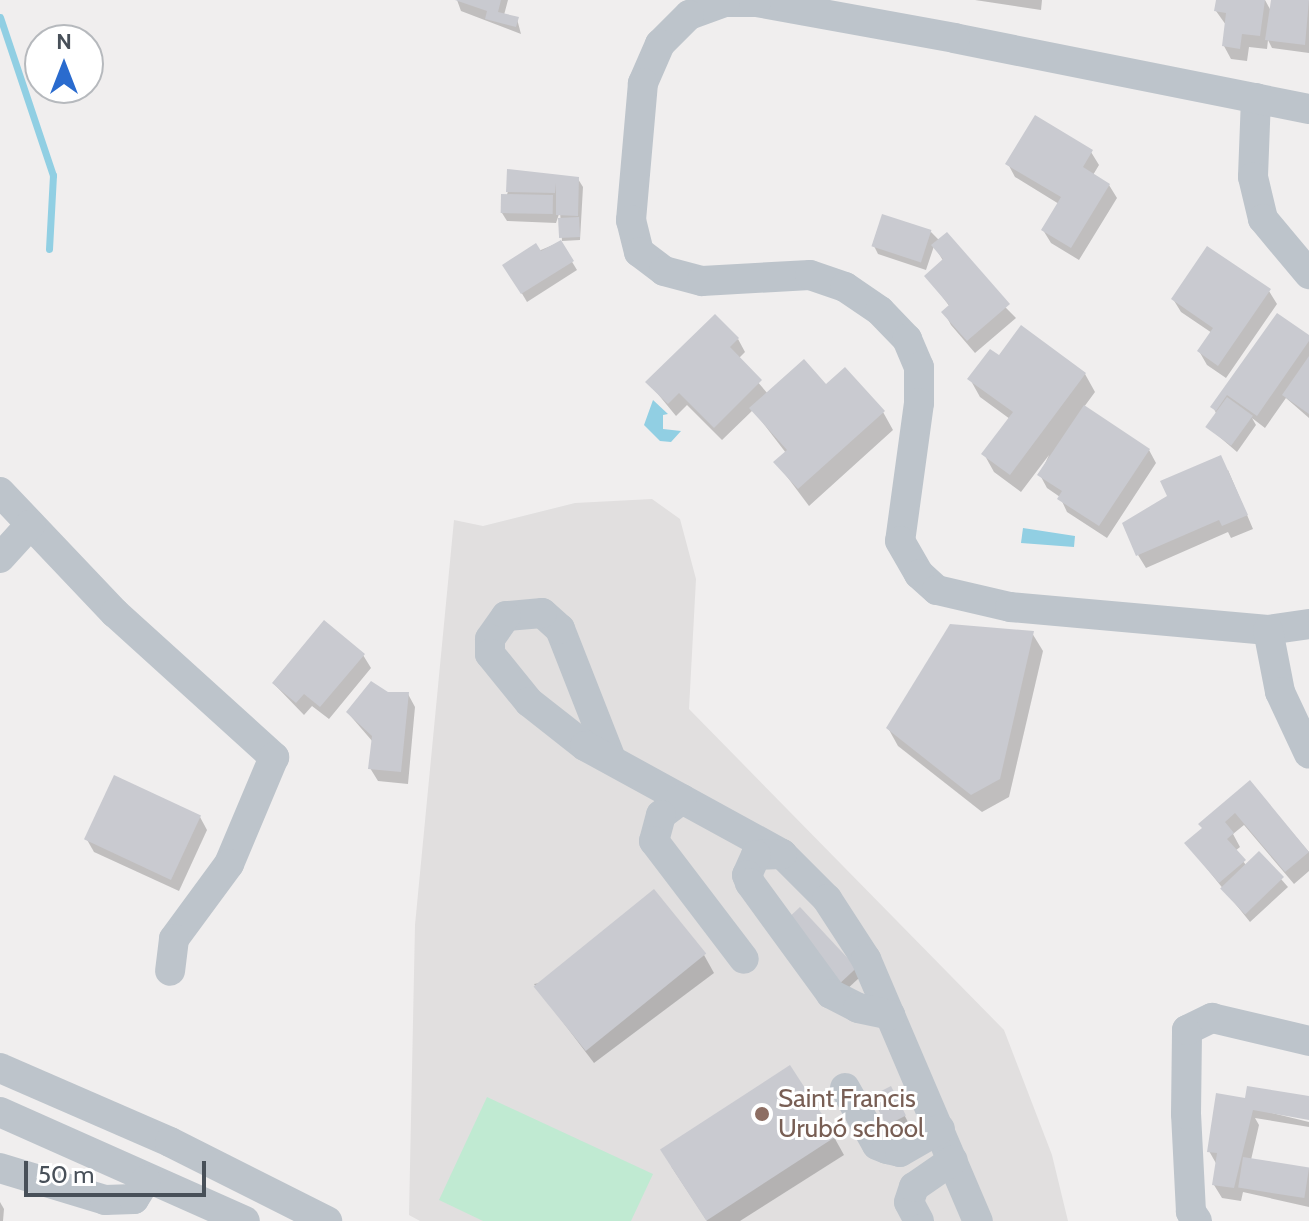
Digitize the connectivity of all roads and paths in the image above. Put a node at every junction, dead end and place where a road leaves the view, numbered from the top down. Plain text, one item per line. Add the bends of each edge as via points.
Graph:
1 (1256, 98) junction
2 (1309, 109) edge
3 (1309, 274) edge
4 (0, 492) edge
5 (30, 525) junction
6 (0, 558) edge
7 (1309, 624) edge
8 (1268, 630) junction
9 (1309, 754) edge
10 (611, 759) junction
11 (682, 799) junction
12 (782, 854) junction
13 (744, 959) dead end
14 (170, 971) dead end
15 (890, 1015) junction
16 (1309, 1041) edge
17 (0, 1068) edge
18 (40, 1085) junction
19 (845, 1088) dead end
20 (10, 1117) edge
21 (940, 1129) junction
22 (953, 1160) junction
23 (0, 1168) edge
24 (146, 1180) junction
25 (245, 1221) edge
26 (327, 1221) edge
27 (919, 1221) edge
28 (978, 1221) edge
29 (1197, 1221) edge

1 - 2 street
1 - 3 street via 1253,177 1263,219
1 - 8 street via 970,40 756,2 725,2 689,15 660,44 643,83 631,220 639,252 664,271 702,281 810,275 869,303 907,339 919,367 919,403 900,541 919,574 937,590 1010,607
4 - 5 street
5 - 6 street
5 - 14 street via 115,613 274,757 229,864 174,939
7 - 8 street
8 - 9 street via 1280,692
10 - 10 street via 560,629 542,613 506,616 490,639 498,667 529,702 585,746
10 - 11 street
11 - 12 street
11 - 13 street via 661,815 654,841
12 - 15 street via 827,899 866,959
12 - 15 street via 756,855 747,875 750,883 831,994 858,1008
15 - 21 street
16 - 29 street via 1212,1018 1187,1030 1191,1212
17 - 18 street
18 - 20 street
18 - 26 street via 170,1142
19 - 21 street via 877,1145 900,1152
20 - 24 street
21 - 22 street
22 - 27 street via 914,1187 909,1202
22 - 28 street
23 - 24 street via 105,1200 134,1199
24 - 25 street

